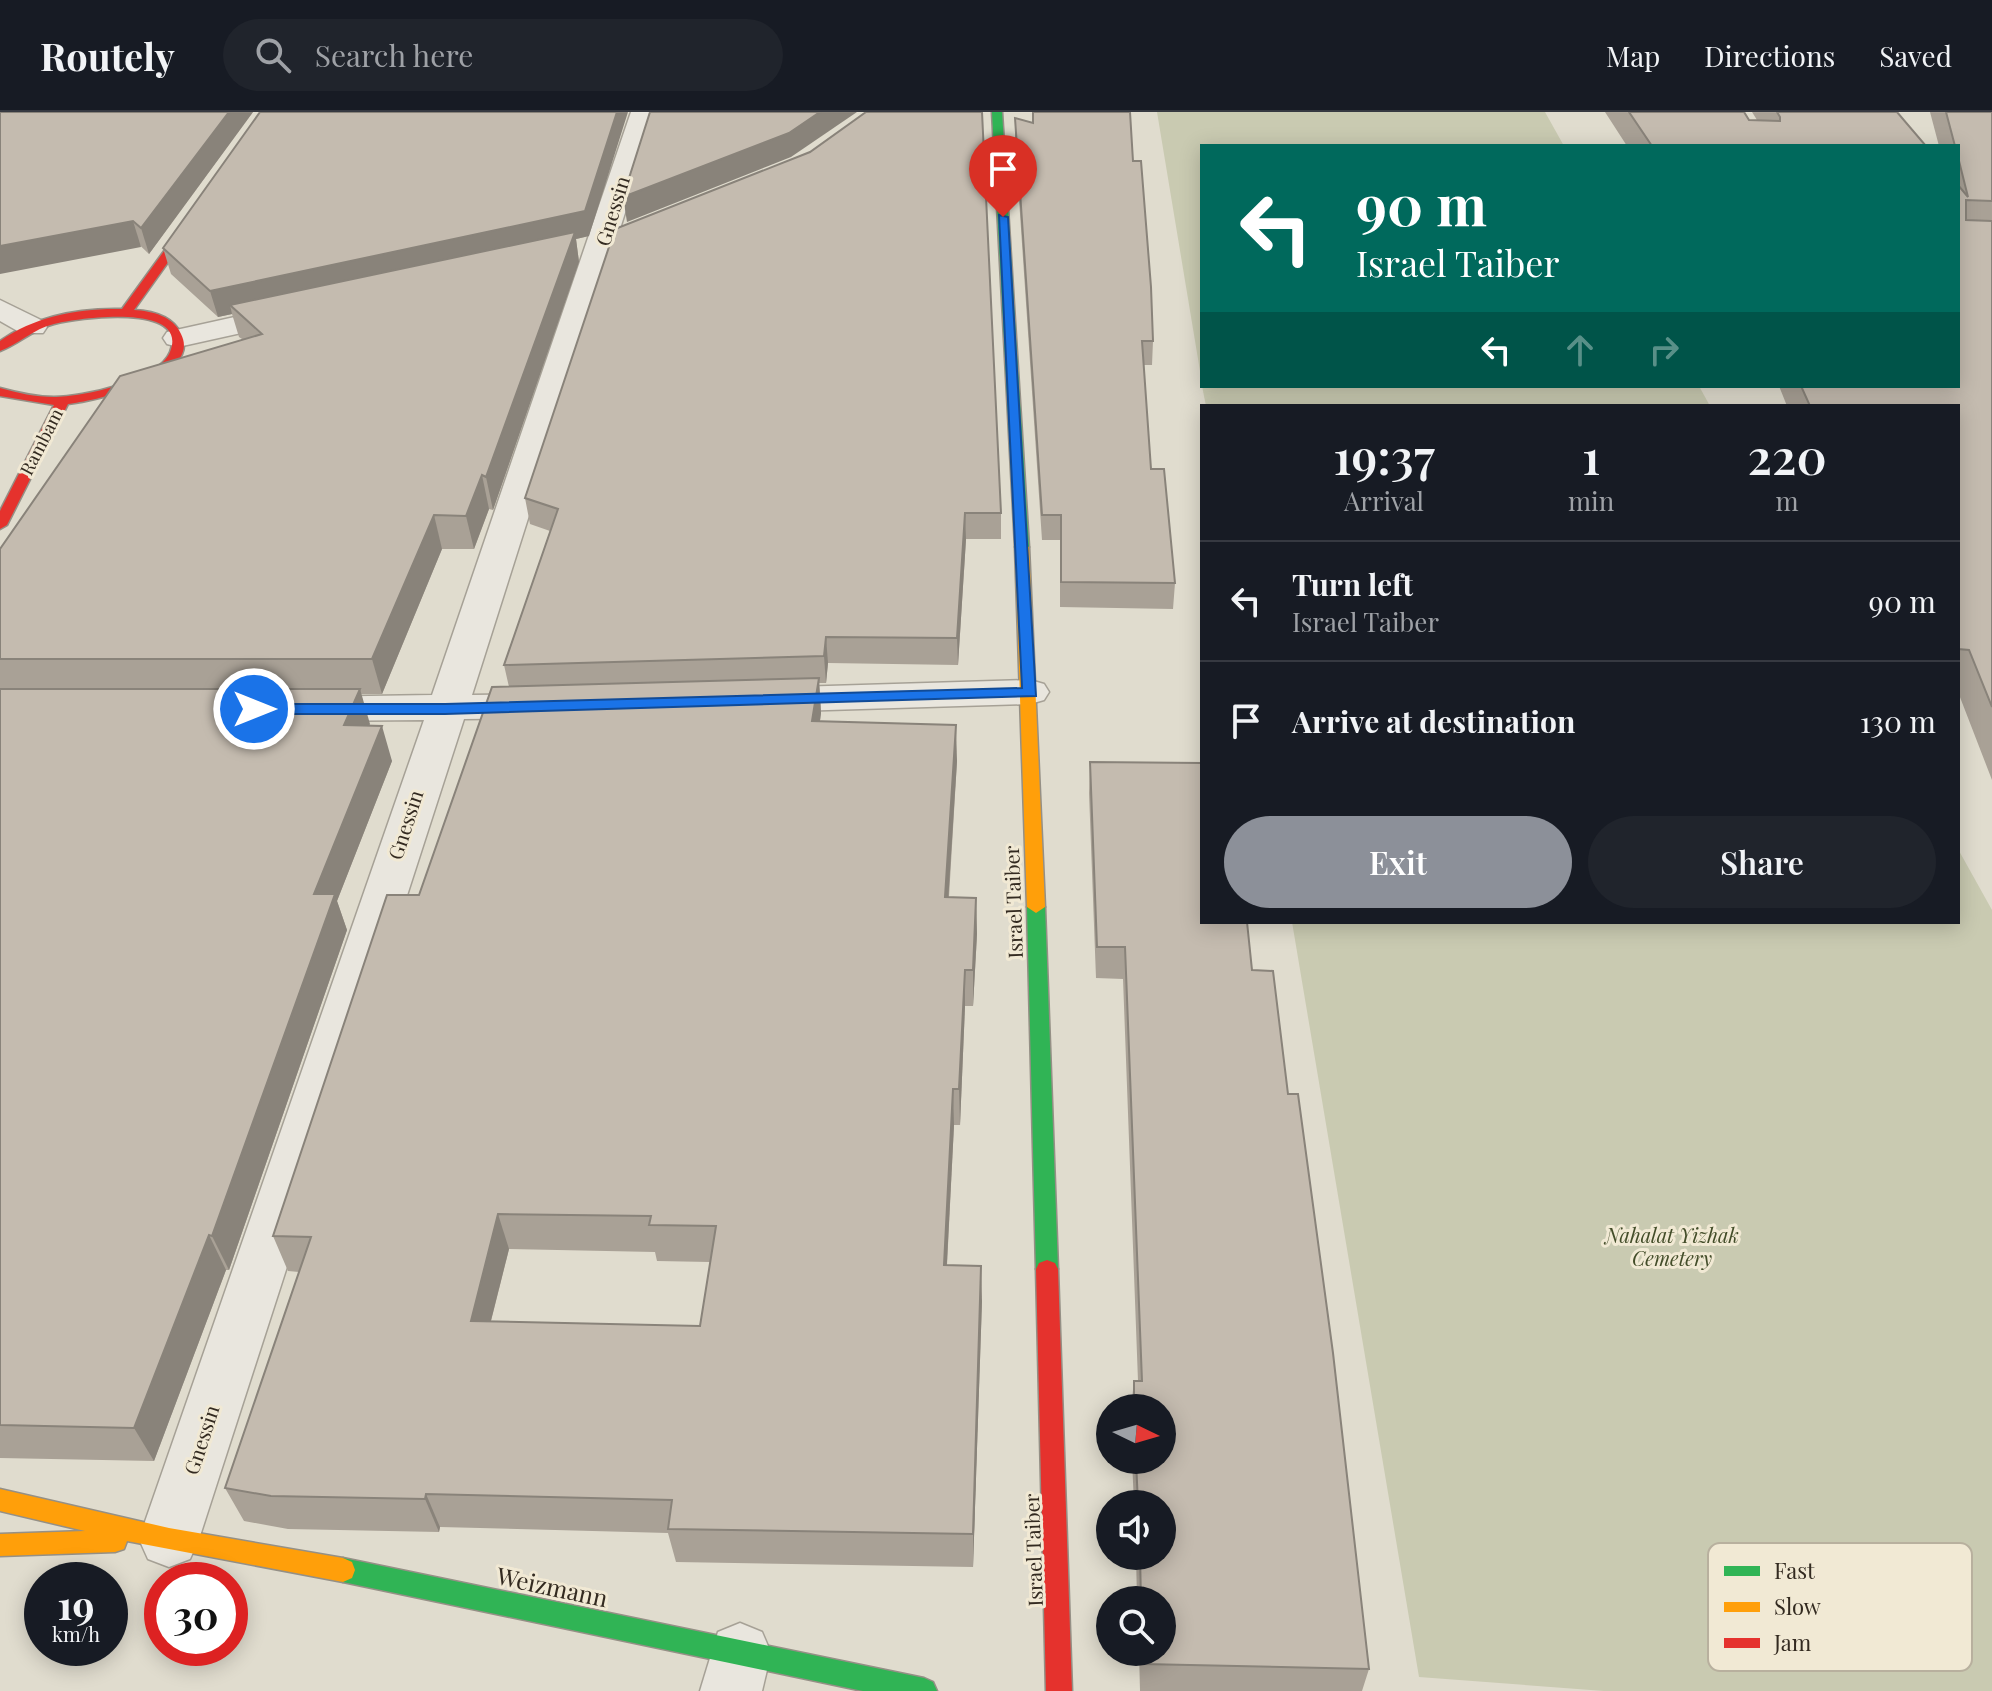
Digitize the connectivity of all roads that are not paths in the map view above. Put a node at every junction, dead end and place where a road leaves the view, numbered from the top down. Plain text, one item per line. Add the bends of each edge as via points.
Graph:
1 (270, 112) edge
2 (644, 112) edge
3 (994, 115) edge
4 (315, 308) edge
5 (0, 309) edge
6 (126, 312) junction
7 (32, 327) junction
8 (178, 338) junction
9 (0, 347) edge
10 (7, 399) edge
11 (63, 401) junction
12 (0, 525) edge
13 (1030, 692) junction
14 (730, 701) edge
15 (587, 705) edge
16 (270, 709) edge
17 (445, 709) junction
18 (0, 1500) edge
19 (169, 1539) junction
20 (0, 1545) edge
21 (736, 1672) edge
22 (924, 1691) edge
23 (1059, 1691) edge

1 - 6 street
2 - 17 street, Gnessin
3 - 13 street, Israel Taiber
4 - 8 street
5 - 7 street
6 - 7 street via 59,317
6 - 8 street via 170,325
7 - 9 street
8 - 11 street, Rambam via 177,351 147,378 93,397
10 - 11 street, Rambam
11 - 12 street, Rambam
13 - 14 street
13 - 23 street, Israel Taiber
15 - 17 street
16 - 17 street
17 - 19 street, Gnessin
18 - 19 street, Weizmann
19 - 20 street, Weizmann
19 - 21 street, Weizmann via 402,1581
21 - 22 street, Weizmann

